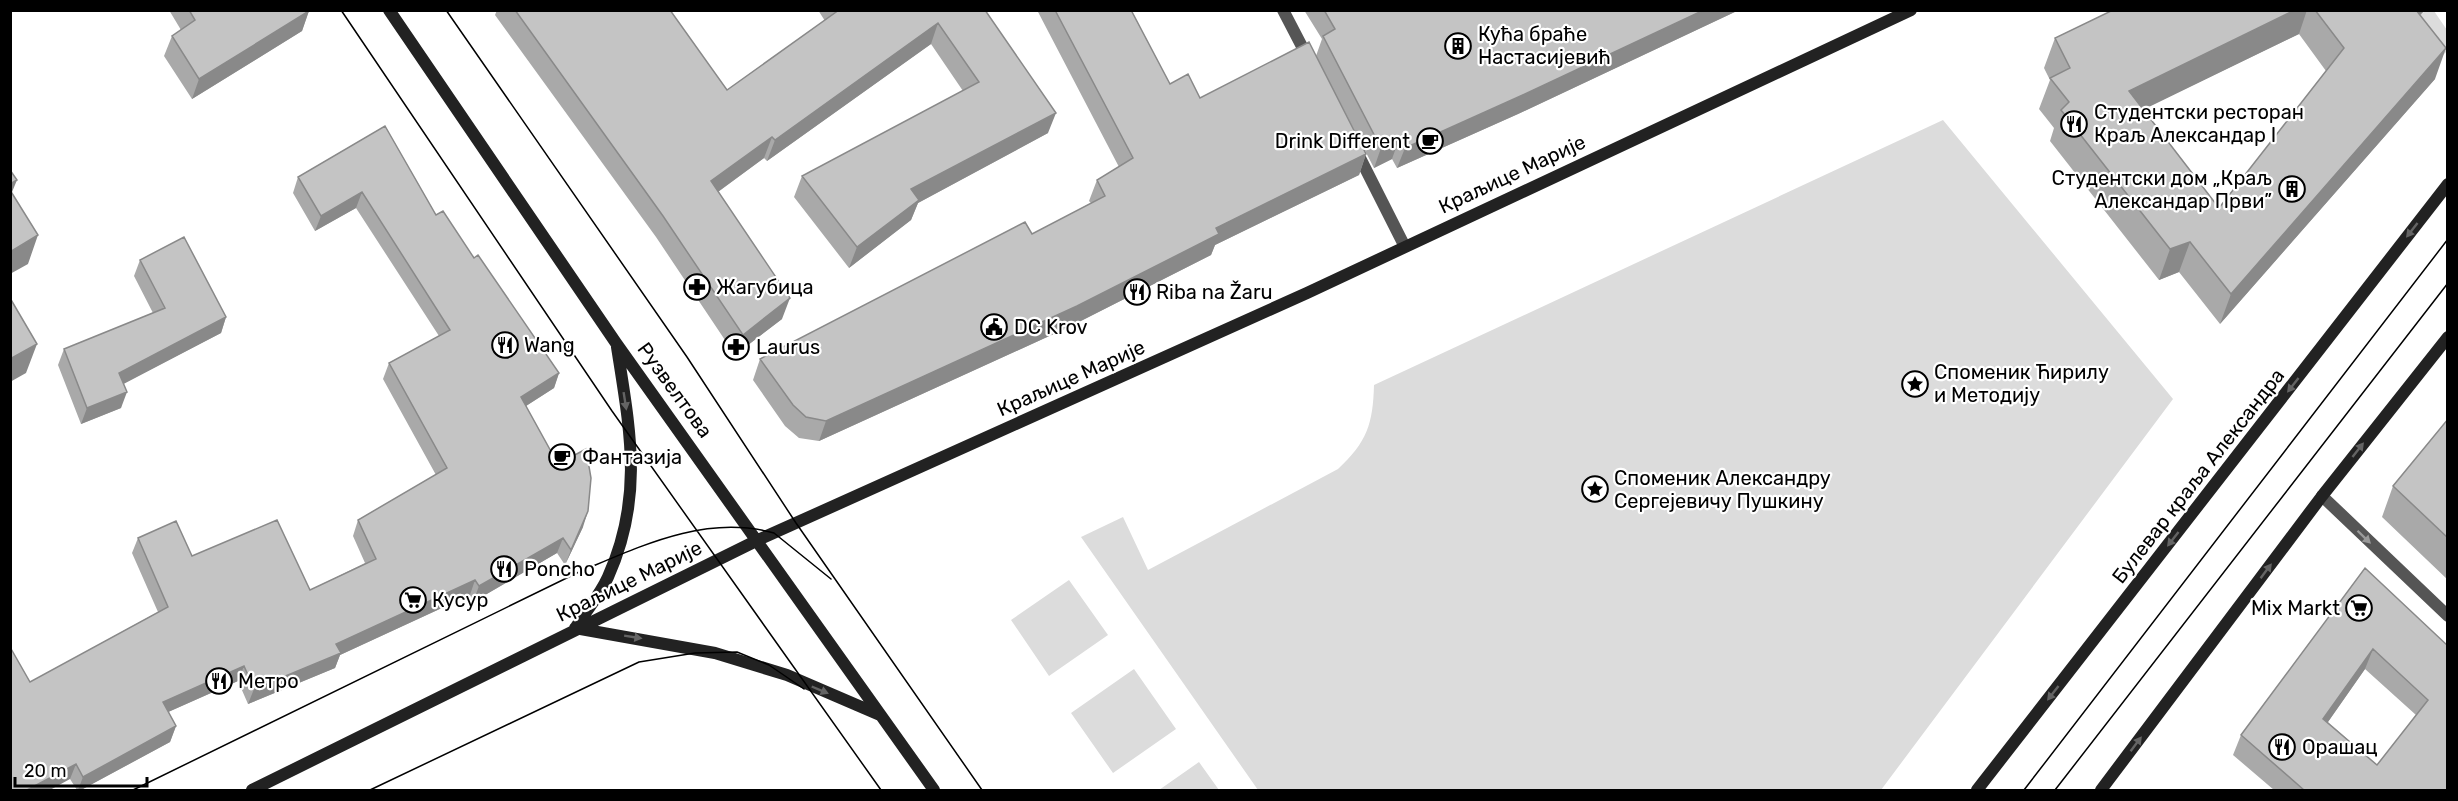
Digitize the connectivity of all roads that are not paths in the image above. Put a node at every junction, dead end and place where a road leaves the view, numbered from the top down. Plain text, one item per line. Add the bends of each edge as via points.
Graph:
1 (389, 10) edge
2 (1283, 10) edge
3 (1911, 10) edge
4 (1315, 72) edge
5 (1347, 134) edge
6 (2448, 184) edge
7 (1404, 245) junction
8 (2448, 337) edge
9 (616, 343) junction
10 (2322, 496) junction
11 (758, 540) junction
12 (2448, 616) edge
13 (575, 628) junction
14 (880, 715) junction
15 (252, 790) edge
16 (934, 790) edge
17 (1977, 790) edge
18 (2101, 790) edge

1 - 9 main road, Рузвелтова
2 - 4 street
3 - 7 main road, Краљице Марије
5 - 7 street
6 -> 17 main road, Булевар краља Александра
7 - 11 main road, Краљице Марије via 1296,298
10 -> 8 main road
9 - 11 main road, Рузвелтова
9 -> 13 main road via 629,423 632,495 607,579
10 -> 12 street
18 -> 10 main road
11 - 13 main road, Краљице Марије
11 - 14 main road, Рузвелтова
13 -> 14 main road via 714,653 787,675
13 - 15 main road, Краљице Марије
14 - 16 main road, Рузвелтова

